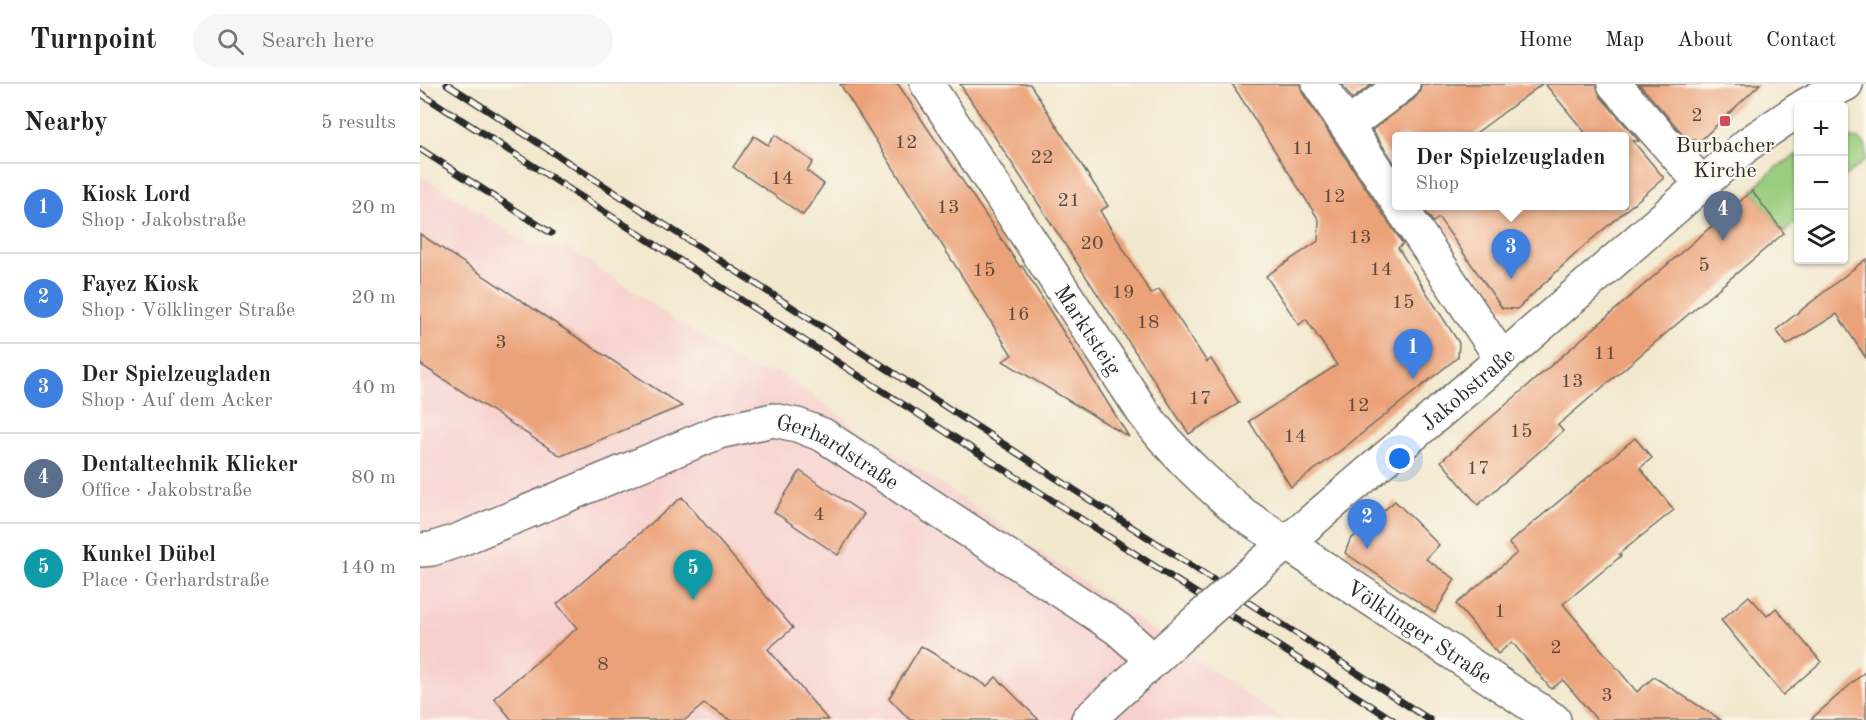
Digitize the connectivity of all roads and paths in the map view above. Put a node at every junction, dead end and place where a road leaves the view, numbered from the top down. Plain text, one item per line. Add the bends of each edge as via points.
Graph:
1 (927, 84) edge
2 (1319, 84) edge
3 (1403, 84) edge
4 (1614, 84) edge
5 (1845, 84) edge
6 (1811, 102) edge
7 (1794, 113) edge
8 (1347, 126) junction
9 (1702, 184) junction
10 (1392, 194) edge
11 (1403, 210) edge
12 (1503, 359) junction
13 (1286, 543) junction
14 (420, 550) edge
15 (1153, 660) junction
16 (1088, 720) edge
17 (1554, 720) edge

1 - 13 street, Marktsteig via 1157,432 1208,484
2 - 8 street
3 - 8 street
4 - 9 street
5 - 6 street
7 - 9 street, Jakobstraße via 1748,144
8 - 10 street
9 - 12 street, Jakobstraße
11 - 12 street
12 - 13 street, Jakobstraße
13 - 15 street, Jakobstraße, bridge
13 - 17 street, Völklinger Straße
14 - 15 street, Gerhardstraße via 459,540 719,432 773,420 823,435 1118,629
15 - 16 street, Jakobstraße

